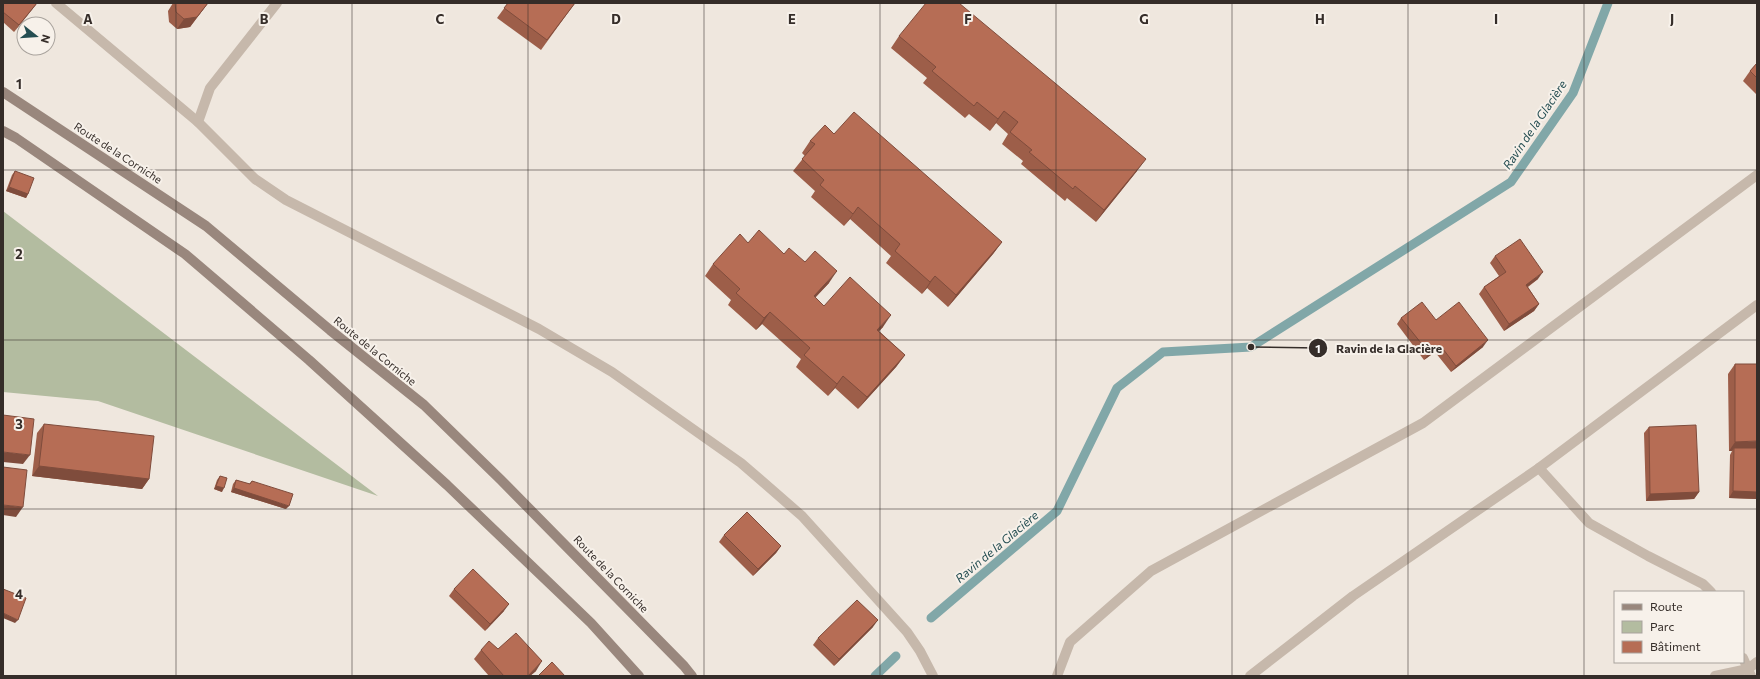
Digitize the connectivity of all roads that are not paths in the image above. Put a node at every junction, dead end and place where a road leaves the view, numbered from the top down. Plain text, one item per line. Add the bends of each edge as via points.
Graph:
1 (56, 3) edge
2 (277, 3) edge
3 (3, 92) edge
4 (198, 122) junction
5 (3, 131) edge
6 (1757, 175) edge
7 (1757, 305) edge
8 (1539, 468) junction
9 (1710, 591) edge
10 (1744, 660) edge
11 (1757, 662) edge
12 (1750, 672) edge
13 (639, 676) edge
14 (692, 676) edge
15 (933, 676) edge
16 (1057, 676) edge
17 (1250, 676) edge
18 (1715, 676) edge

1 - 4 street
2 - 4 street via 210,88
3 - 14 main road, Route de la Corniche via 206,226 424,405 501,480
4 - 15 street via 255,179 286,200 539,329 612,372 741,463 802,516 907,632
5 - 13 main road via 185,254 441,480 591,624
6 - 16 street via 1423,423 1151,571 1070,642
7 - 8 street
8 - 9 street via 1589,523 1703,584
8 - 17 street via 1353,596
10 - 12 street
11 - 12 street
12 - 18 street

